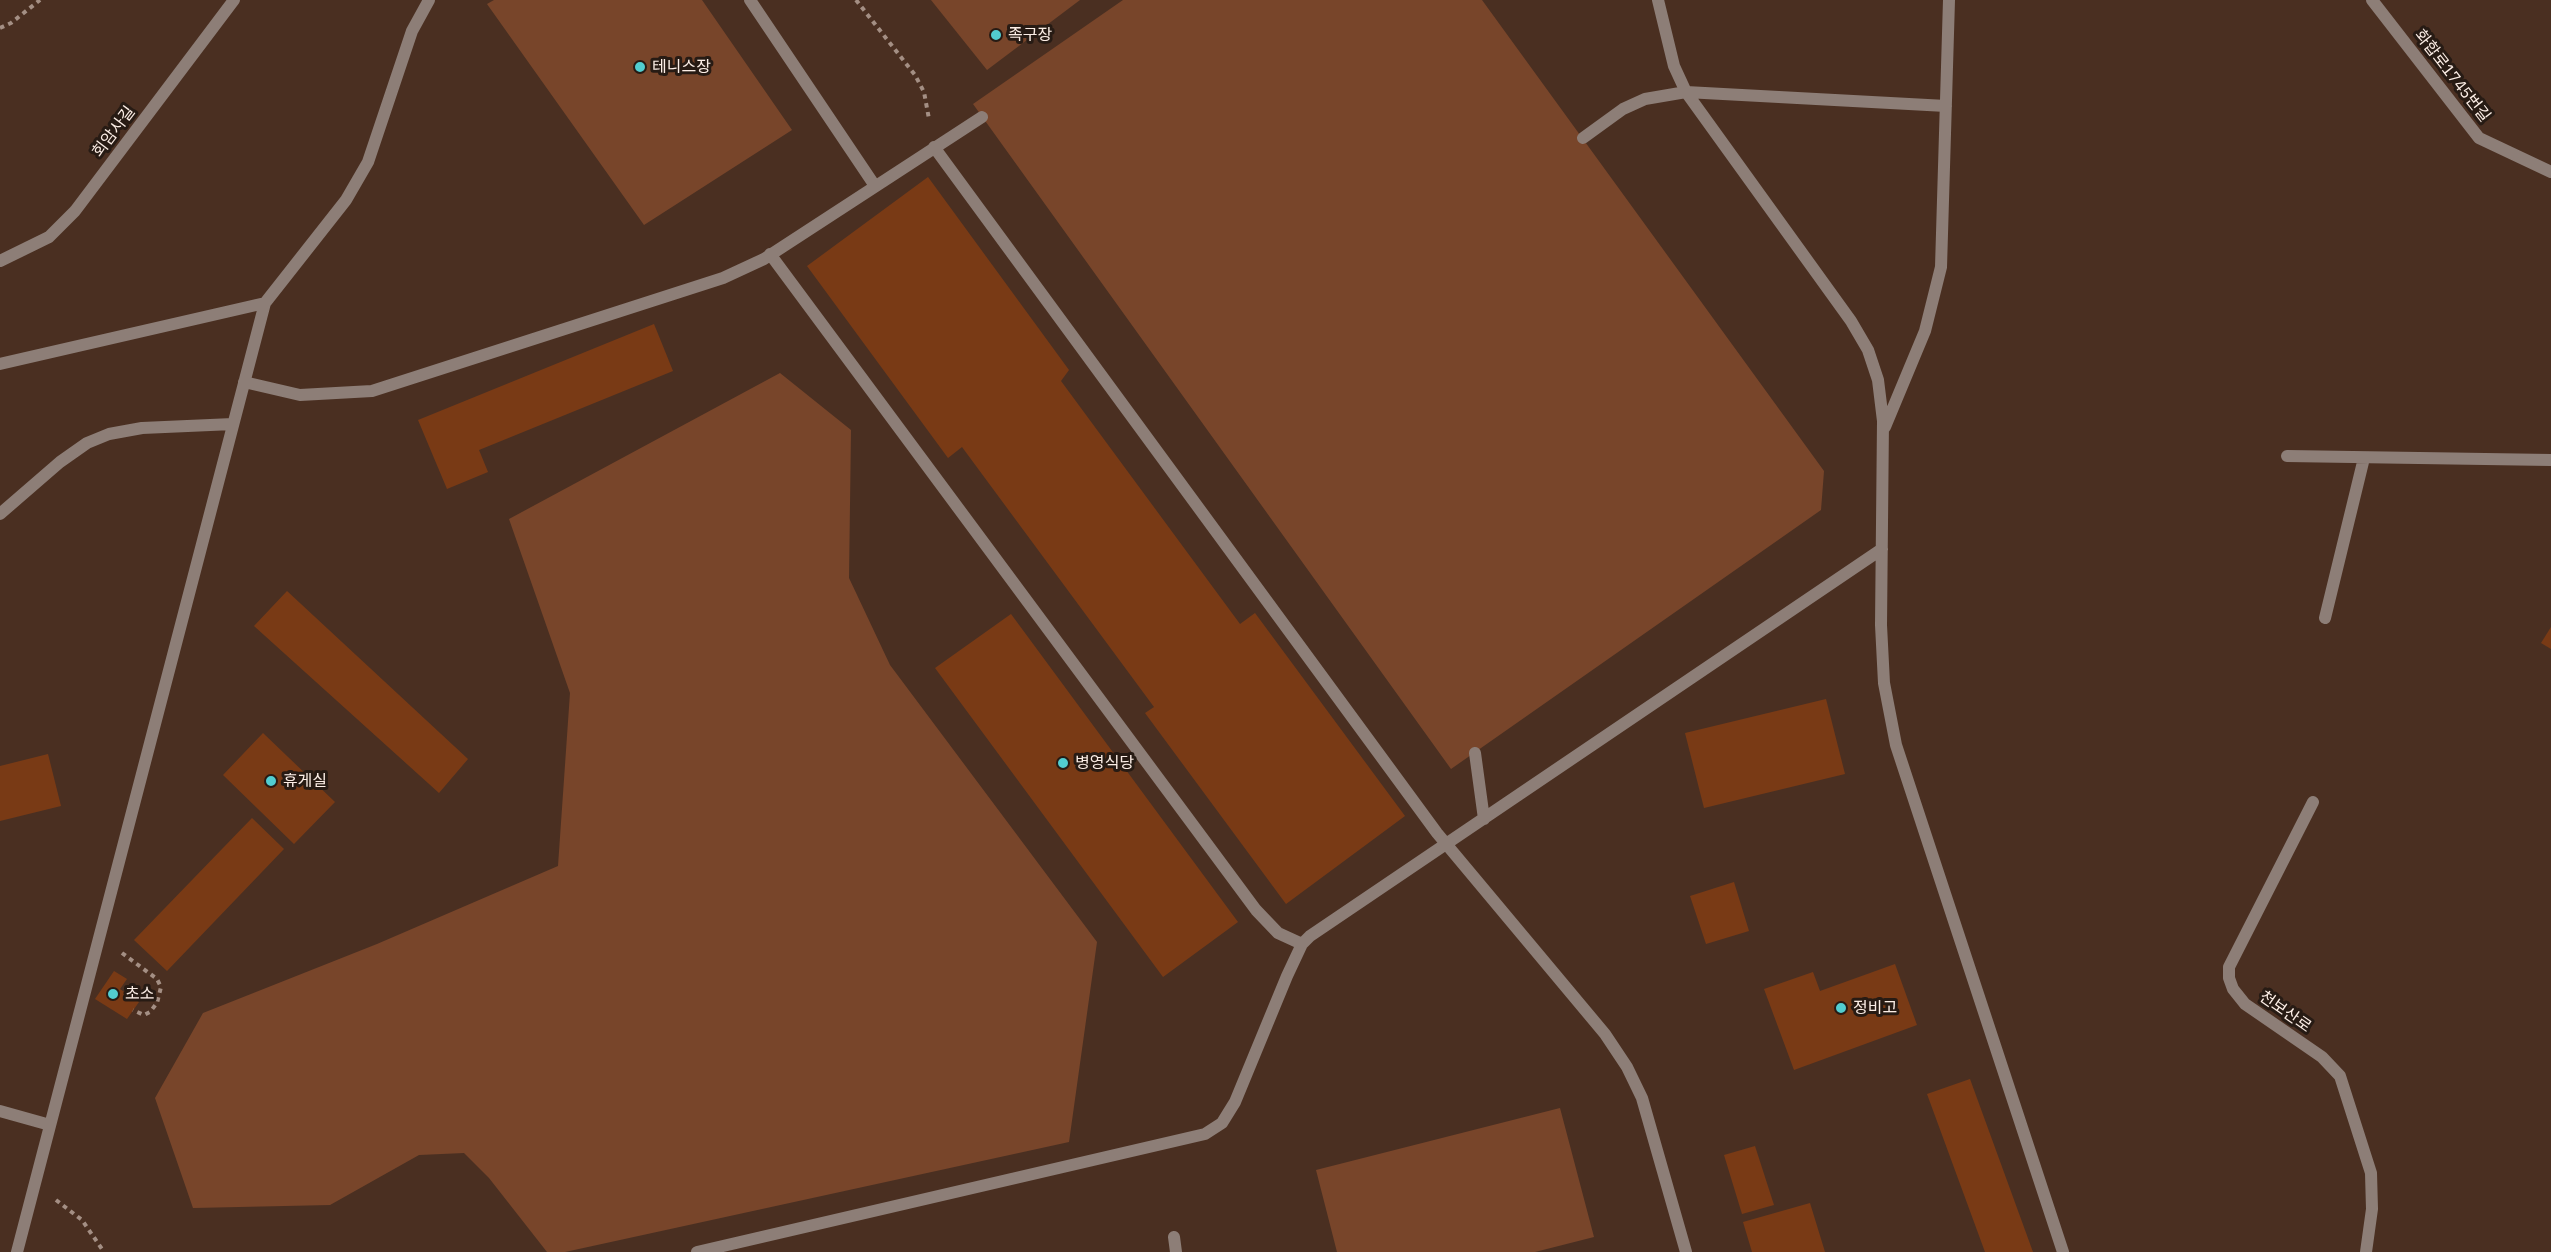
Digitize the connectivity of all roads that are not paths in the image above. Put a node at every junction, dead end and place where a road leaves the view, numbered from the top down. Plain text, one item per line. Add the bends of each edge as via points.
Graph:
1 (234, 0) edge
2 (429, 0) edge
3 (750, 0) edge
4 (1658, 0) edge
5 (1949, 0) edge
6 (2372, 0) edge
7 (1686, 92) junction
8 (1946, 106) junction
9 (982, 117) dead end
10 (1583, 138) dead end
11 (934, 147) junction
12 (2551, 172) edge
13 (875, 186) junction
14 (770, 254) junction
15 (0, 261) edge
16 (265, 303) junction
17 (0, 364) edge
18 (244, 382) junction
19 (233, 424) junction
20 (1883, 433) junction
21 (2287, 456) dead end
22 (2364, 458) junction
23 (2551, 460) edge
24 (0, 514) edge
25 (1882, 549) junction
26 (2325, 618) dead end
27 (1474, 753) dead end
28 (2313, 802) dead end
29 (1484, 819) junction
30 (1447, 844) junction
31 (1302, 944) junction
32 (0, 1111) edge
33 (50, 1125) junction
34 (1174, 1237) dead end
35 (16, 1252) edge
36 (697, 1252) edge
37 (1176, 1252) edge
38 (1686, 1252) edge
39 (2063, 1252) edge
40 (2366, 1252) edge

1 - 15 lane, 회암사길 via 75,211 50,237
2 - 16 lane via 412,31 368,162 346,200
3 - 13 lane
4 - 7 lane via 1674,66
5 - 8 lane
6 - 12 lane, 화합로1745번길 via 2480,138
7 - 8 lane
7 - 10 lane via 1645,99 1623,109
7 - 20 lane via 1868,350 1878,380
8 - 20 lane via 1941,267 1925,331
9 - 11 lane
11 - 13 lane
11 - 30 lane
13 - 14 lane
14 - 18 lane via 723,278 372,392 300,394
14 - 31 lane via 1256,910 1278,933
16 - 17 lane
16 - 18 lane
18 - 19 lane
19 - 24 lane via 142,428 109,434 87,443 60,462
19 - 33 lane
20 - 25 lane
21 - 22 lane
22 - 23 lane
22 - 26 lane
25 - 29 lane
25 - 39 lane via 1884,683 1896,746
27 - 29 lane
28 - 40 lane, 천보산로 via 2229,967 2229,978 2245,1004 2322,1058 2340,1076 2371,1173 2372,1209
29 - 30 lane
30 - 31 lane
30 - 38 lane via 1605,1034 1627,1067 1642,1098
31 - 36 lane via 1235,1102 1222,1123 1205,1134
32 - 33 lane
33 - 35 lane
34 - 37 lane

